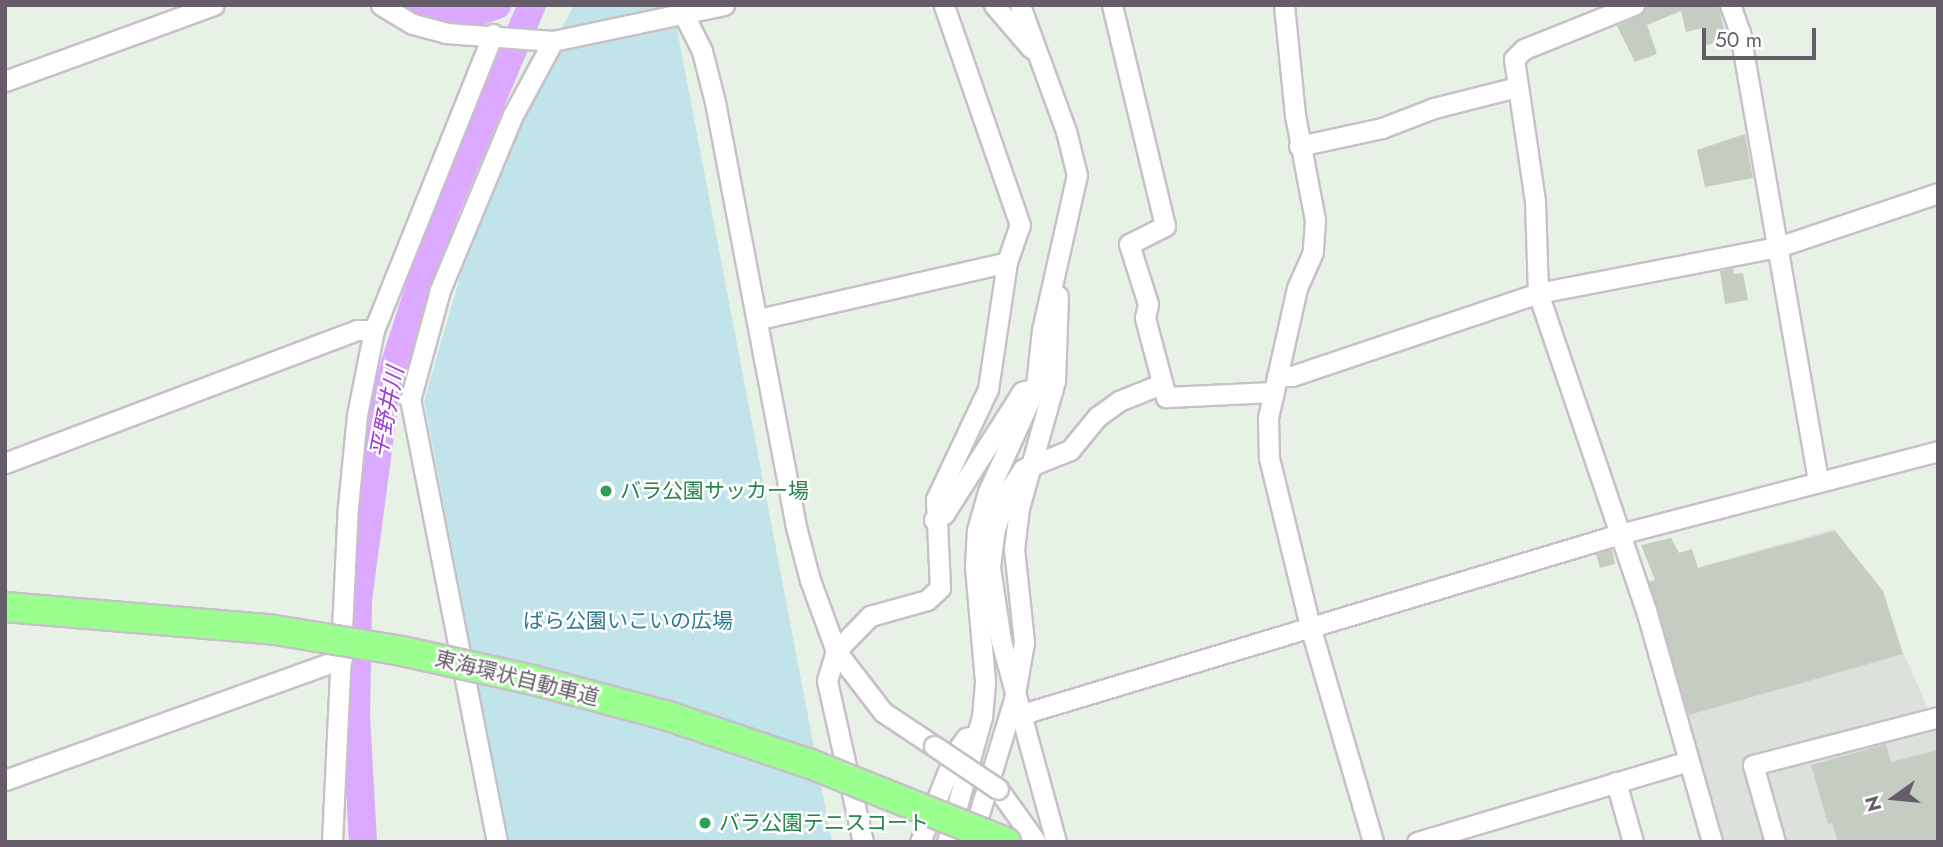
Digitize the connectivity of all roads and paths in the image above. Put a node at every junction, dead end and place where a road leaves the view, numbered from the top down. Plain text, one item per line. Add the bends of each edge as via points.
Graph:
1 (214, 5) edge
2 (724, 5) edge
3 (944, 5) edge
4 (994, 5) edge
5 (1112, 5) edge
6 (1284, 5) edge
7 (1634, 5) edge
8 (1730, 5) edge
9 (387, 7) edge
10 (1023, 8) edge
11 (1608, 9) edge
12 (682, 10) edge
13 (496, 34) junction
14 (548, 40) junction
15 (1039, 56) junction
16 (5, 81) edge
17 (1517, 88) junction
18 (1300, 146) junction
19 (1938, 193) edge
20 (1779, 247) junction
21 (1007, 262) junction
22 (1055, 281) junction
23 (1538, 293) junction
24 (759, 319) junction
25 (374, 330) junction
26 (1161, 384) junction
27 (1276, 384) junction
28 (1036, 386) junction
29 (1938, 451) edge
30 (5, 463) edge
31 (1034, 464) junction
32 (1818, 481) junction
33 (934, 520) junction
34 (1620, 534) junction
35 (983, 567) junction
36 (5, 607) edge
37 (1310, 626) junction
38 (836, 651) junction
39 (342, 659) junction
40 (1016, 707) junction
41 (1938, 717) edge
42 (976, 736) junction
43 (1688, 761) junction
44 (5, 780) edge
45 (1616, 782) junction
46 (332, 842) edge
47 (497, 842) edge
48 (863, 842) edge
49 (920, 842) edge
50 (947, 842) edge
51 (971, 842) edge
52 (1006, 842) edge
53 (1036, 842) edge
54 (1056, 842) edge
55 (1373, 842) edge
56 (1417, 842) edge
57 (1633, 842) edge
58 (1712, 842) edge
59 (1775, 842) edge

1 - 16 street
2 - 12 street
3 - 21 street via 1020,225
4 - 15 street
5 - 26 street via 1165,226 1129,244 1148,304 1145,318
6 - 18 street
7 - 11 street
8 - 20 street via 1740,33
9 - 13 street via 413,24 446,33
10 - 15 street
11 - 17 street via 1596,24 1524,49 1514,59
12 - 14 street
12 - 24 street via 715,102
13 - 14 street
13 - 25 street
14 - 47 street via 445,278 410,400
15 - 22 street via 1077,175
17 - 18 street via 1434,108 1382,128
17 - 23 street via 1535,202
18 - 27 street via 1315,220 1313,251 1297,288
19 - 20 street
20 - 23 street
20 - 32 street
21 - 24 street
21 - 33 street via 988,389 936,499
22 - 28 street via 1042,330
22 - 31 street via 1059,302 1055,381
23 - 27 street
23 - 34 street
24 - 38 street via 795,523
25 - 30 street via 357,330
25 - 39 street via 357,415 348,507
26 - 27 street via 1166,397
26 - 31 street via 1119,401 1097,417 1070,450
27 - 37 street via 1268,418 1269,458
28 - 33 street via 1022,392 943,514
28 - 35 street via 988,492 977,530
29 - 32 street
31 - 35 street via 1023,469 1007,493
31 - 40 street via 1019,508 1014,549 1024,642
32 - 34 street
33 - 38 street via 940,588 927,600 870,616
34 - 37 street
34 - 43 street
35 - 40 street
35 - 42 street via 985,681
36 - 52 highway, 東海環状自動車道, bridge via 269,629 402,651 533,680 668,716 808,763
37 - 40 street
37 - 55 street
38 - 48 street via 828,681
38 - 53 street, bridge via 883,712 998,789
39 - 44 street
39 - 46 street
40 - 51 street
40 - 54 street
41 - 59 street via 1753,765
42 - 49 street via 966,738 956,753
42 - 50 street
43 - 45 street
43 - 58 street
45 - 56 street
45 - 57 street

